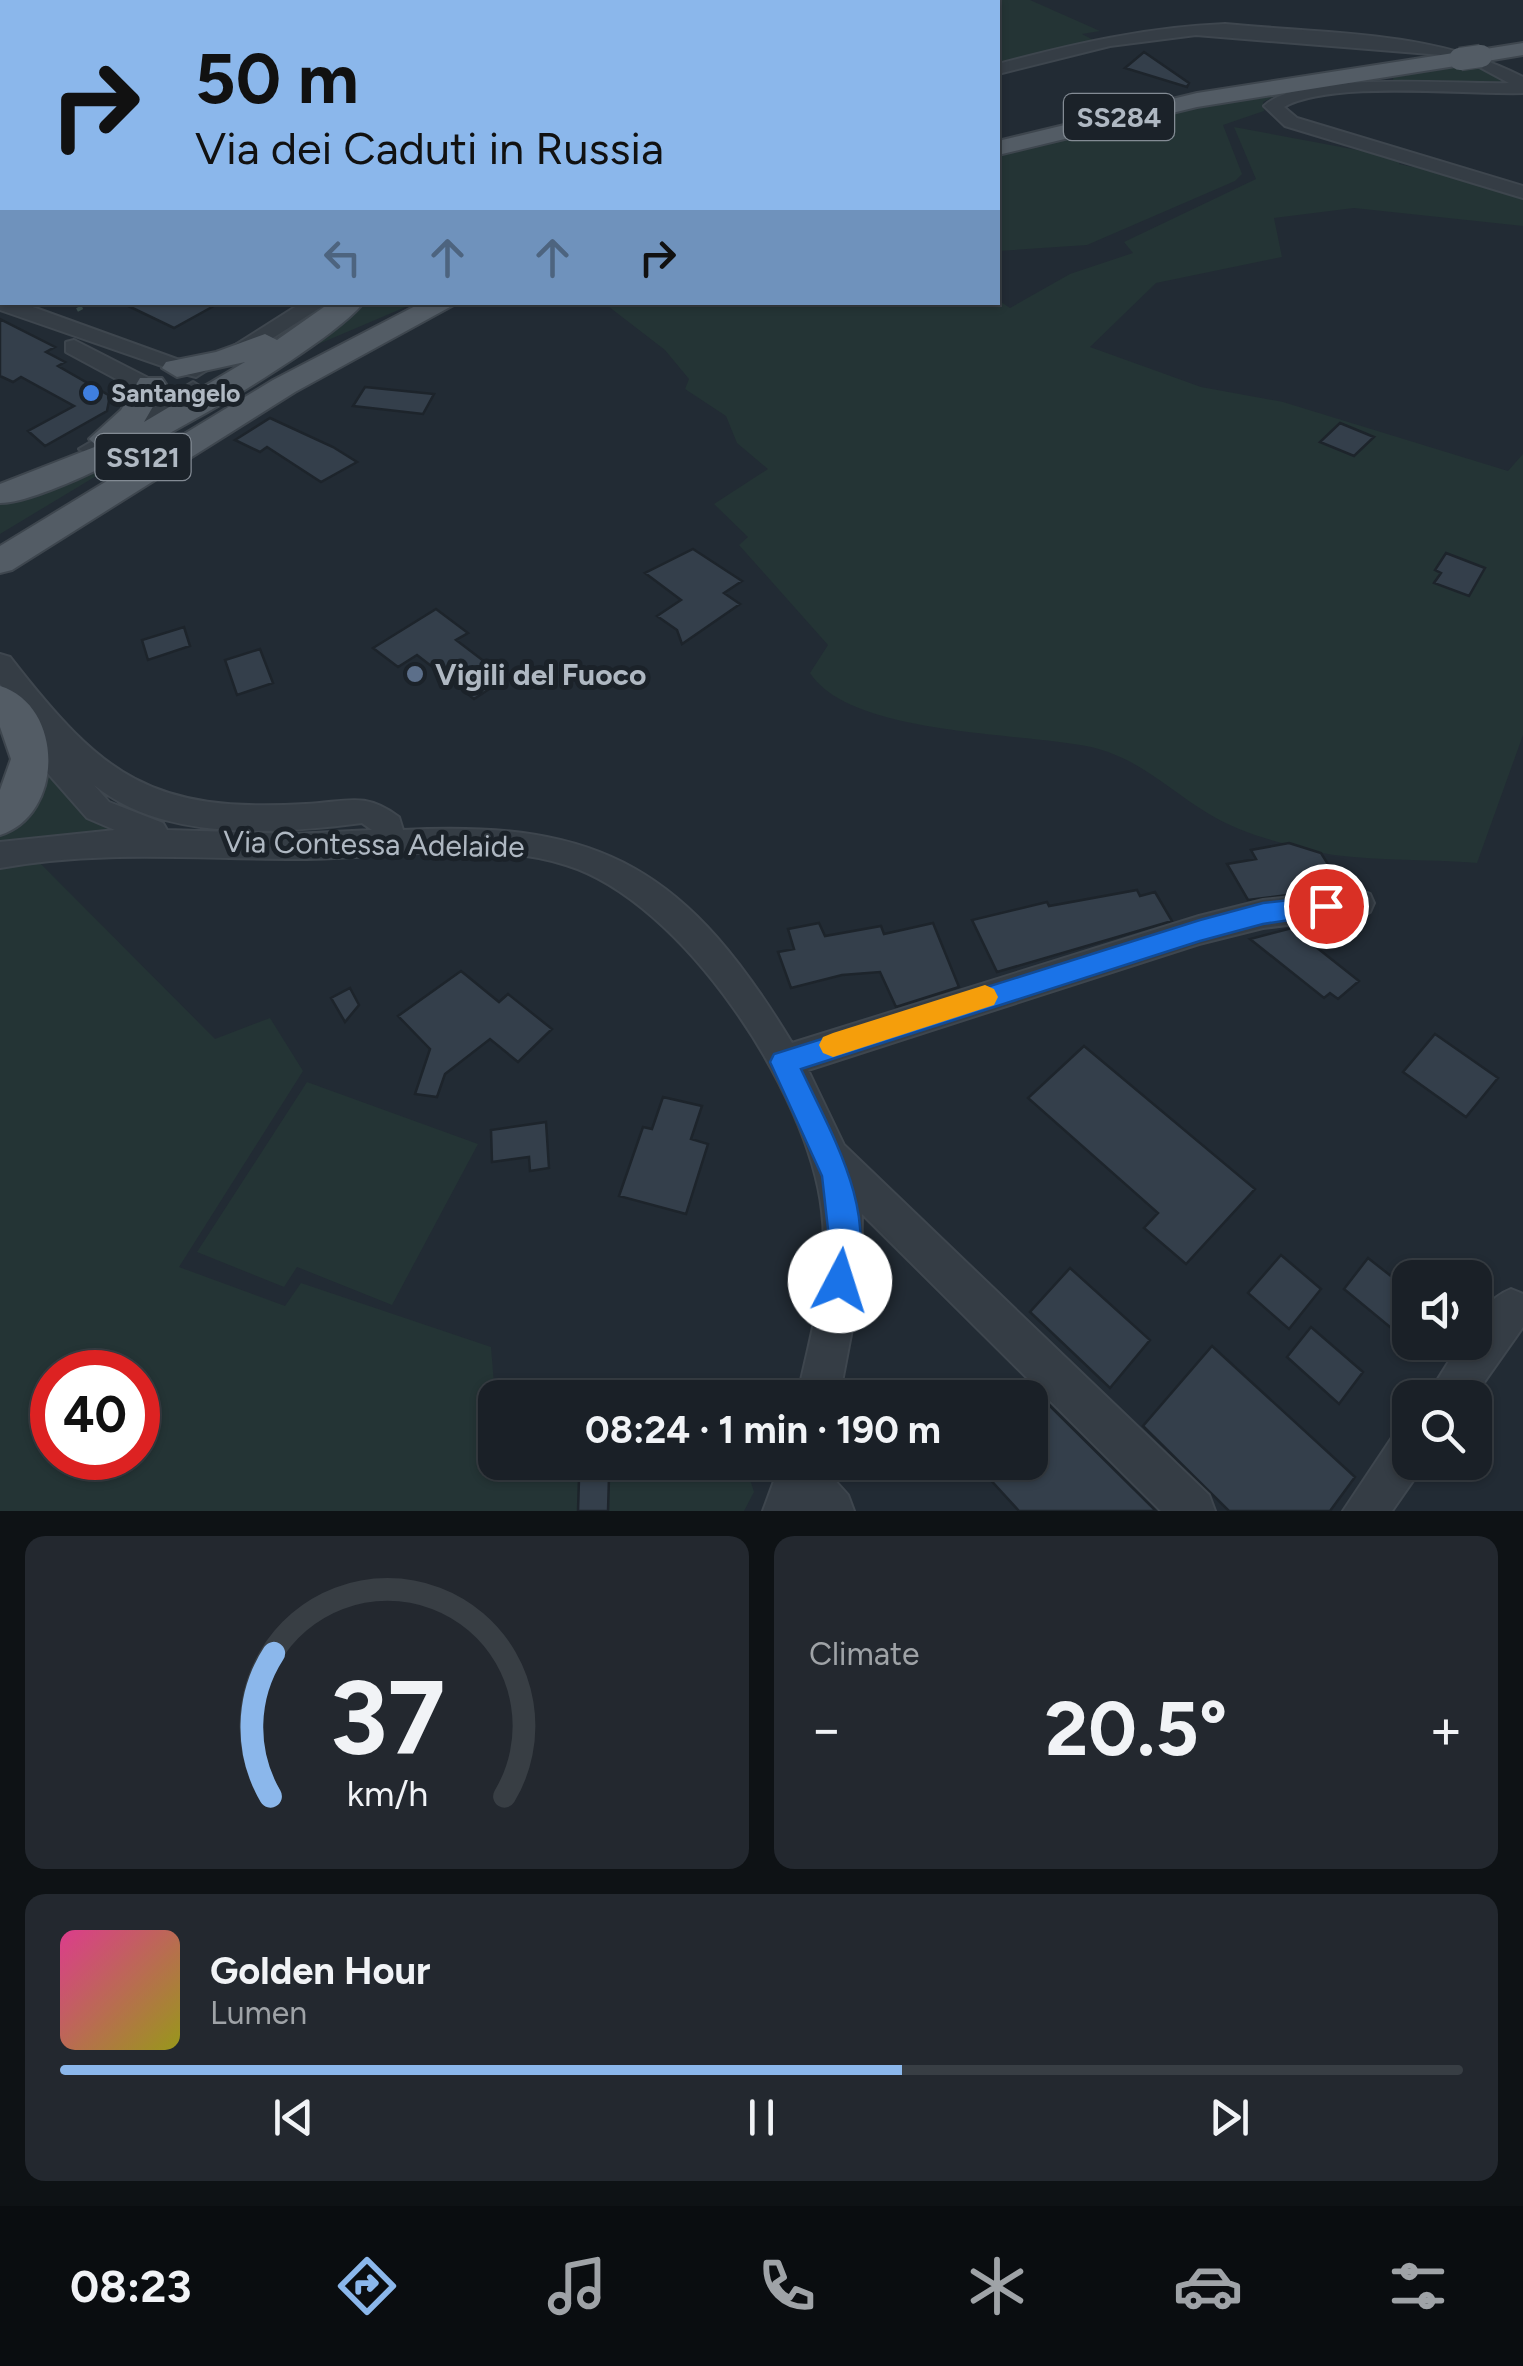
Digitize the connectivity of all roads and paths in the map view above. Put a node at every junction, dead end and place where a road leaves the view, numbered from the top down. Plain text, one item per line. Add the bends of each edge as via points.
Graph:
1 (1415, 46) junction
2 (1523, 49) edge
3 (1337, 53) junction
4 (1000, 68) edge
5 (1373, 79) junction
6 (1523, 86) edge
7 (1242, 92) junction
8 (1000, 148) edge
9 (1523, 192) edge
10 (423, 305) edge
11 (438, 305) edge
12 (454, 305) edge
13 (10, 306) edge
14 (334, 306) edge
15 (181, 379) junction
16 (284, 386) junction
17 (224, 424) junction
18 (2, 494) edge
19 (0, 545) edge
20 (0, 562) edge
21 (0, 581) edge
22 (0, 664) edge
23 (8, 711) edge
24 (0, 819) edge
25 (179, 840) junction
26 (385, 844) junction
27 (0, 855) edge
28 (1358, 903) dead end
29 (784, 1062) junction
30 (830, 1156) junction
31 (1511, 1310) dead end
32 (821, 1380) edge
33 (1460, 1380) edge
34 (1392, 1473) edge
35 (796, 1483) edge
36 (832, 1511) edge
37 (1193, 1511) edge
38 (1364, 1511) edge

1 - 3 main road via 1403,53
1 - 4 street via 1191,30 1061,51
1 - 6 street via 1478,60
2 - 5 main road, SS284
3 - 5 main road via 1333,65
3 - 7 main road via 1295,76
5 - 6 street
5 - 7 main road, SS284
5 - 9 street via 1280,98 1273,106 1291,122
7 - 8 main road, SS284
10 - 19 main road, SS121 via 286,370
11 - 16 main road, SS121
12 - 16 main road
13 - 15 street
13 - 15 street
14 - 15 main road
14 - 15 street
14 - 18 main road via 190,408 54,476
15 - 18 main road via 91,449
16 - 17 main road, SS121
17 - 20 main road, SS121
17 - 21 main road via 160,476
22 - 26 street via 100,774 128,793 158,804 269,818 367,810 388,826
23 - 24 main road via 34,754 27,782
23 - 25 street via 98,810
25 - 26 street, Via Contessa Adelaide
25 - 27 street via 49,845
26 - 29 street, Via Contessa Adelaide via 534,845 614,872 706,942
28 - 29 street via 1263,914 1200,930
29 - 30 street, Via Contessa Adelaide
30 - 32 street, Via Contessa Adelaide via 845,1247
30 - 37 street
31 - 33 street
34 - 38 street
35 - 36 street

